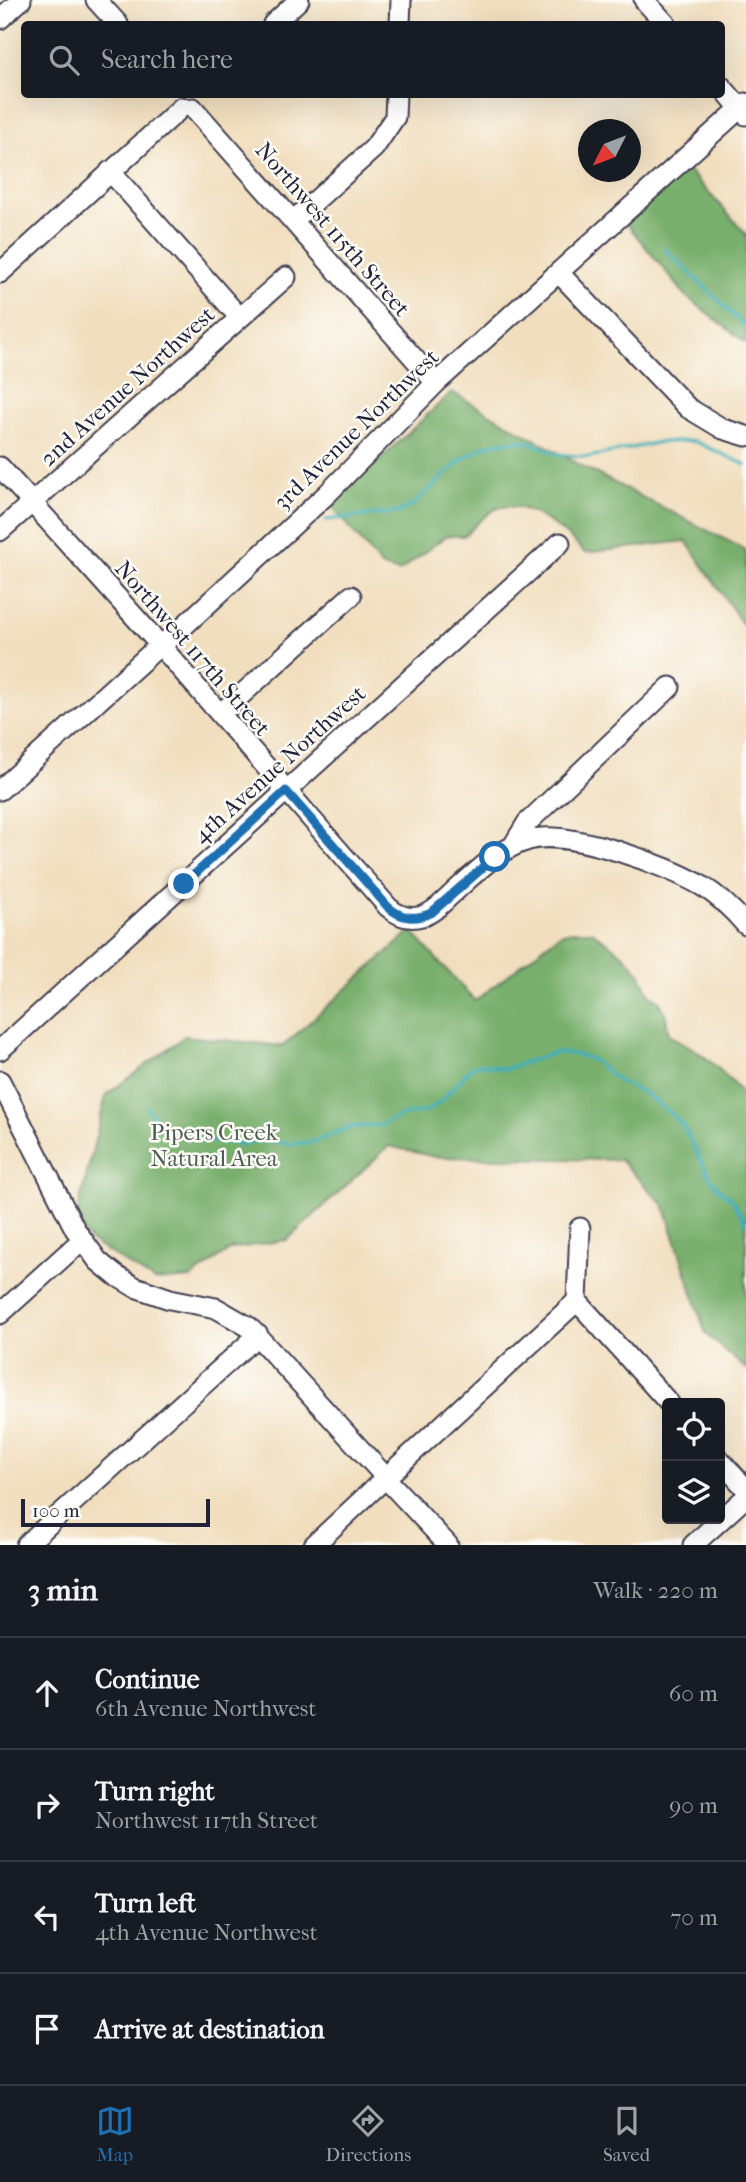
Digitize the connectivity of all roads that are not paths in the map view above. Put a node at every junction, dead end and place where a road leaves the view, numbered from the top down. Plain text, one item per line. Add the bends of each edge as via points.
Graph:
1 (21, 0) edge
2 (96, 0) edge
3 (299, 0) edge
4 (401, 0) edge
5 (644, 0) edge
6 (0, 19) edge
7 (115, 21) edge
8 (275, 21) edge
9 (400, 21) edge
10 (663, 21) edge
11 (725, 90) edge
12 (188, 98) edge
13 (396, 98) edge
14 (744, 108) edge
15 (110, 171) junction
16 (294, 220) junction
17 (559, 272) junction
18 (0, 273) edge
19 (286, 277) dead end
20 (240, 318) junction
21 (436, 383) junction
22 (746, 436) edge
23 (0, 467) edge
24 (32, 503) junction
25 (0, 531) edge
26 (560, 543) dead end
27 (351, 596) dead end
28 (160, 645) junction
29 (670, 687) dead end
30 (220, 714) junction
31 (0, 790) edge
32 (286, 791) junction
33 (513, 846) junction
34 (746, 925) edge
35 (0, 1050) edge
36 (0, 1081) edge
37 (580, 1228) dead end
38 (82, 1240) junction
39 (577, 1301) junction
40 (0, 1314) edge
41 (258, 1335) junction
42 (664, 1398) edge
43 (721, 1461) edge
44 (386, 1477) junction
45 (746, 1489) edge
46 (746, 1496) edge
47 (26, 1545) edge
48 (314, 1545) edge
49 (448, 1545) edge
50 (693, 1545) edge

1 - 6 street
2 - 7 street
3 - 8 street
4 - 9 street
5 - 10 street
11 - 14 street
12 - 15 street
12 - 16 street, Northwest 115th Street
13 - 16 street via 395,117 374,148
14 - 17 street, 3rd Avenue Northwest
15 - 18 street
15 - 20 street
16 - 21 street, Northwest 115th Street
17 - 21 street, 3rd Avenue Northwest
17 - 22 street via 688,408 723,429
19 - 20 street, 2nd Avenue Northwest
20 - 24 street, 2nd Avenue Northwest
21 - 28 street, 3rd Avenue Northwest via 327,494
23 - 24 street, Northwest 117th Street
24 - 25 street, 2nd Avenue Northwest
24 - 28 street, Northwest 117th Street
26 - 32 street, 4th Avenue Northwest
27 - 30 street
28 - 30 street, Northwest 117th Street
28 - 31 street, 3rd Avenue Northwest
29 - 33 street via 527,823
30 - 32 street, Northwest 117th Street
32 - 33 street, Northwest 117th Street via 388,907 408,918 431,913
32 - 35 street, 4th Avenue Northwest
33 - 34 street via 554,837 634,858 701,885
36 - 38 street
37 - 39 street
38 - 40 street
38 - 41 street via 98,1261 124,1282 226,1312
39 - 42 street
39 - 44 street
41 - 44 street
41 - 47 street
43 - 45 street
44 - 48 street
44 - 49 street
46 - 50 street

